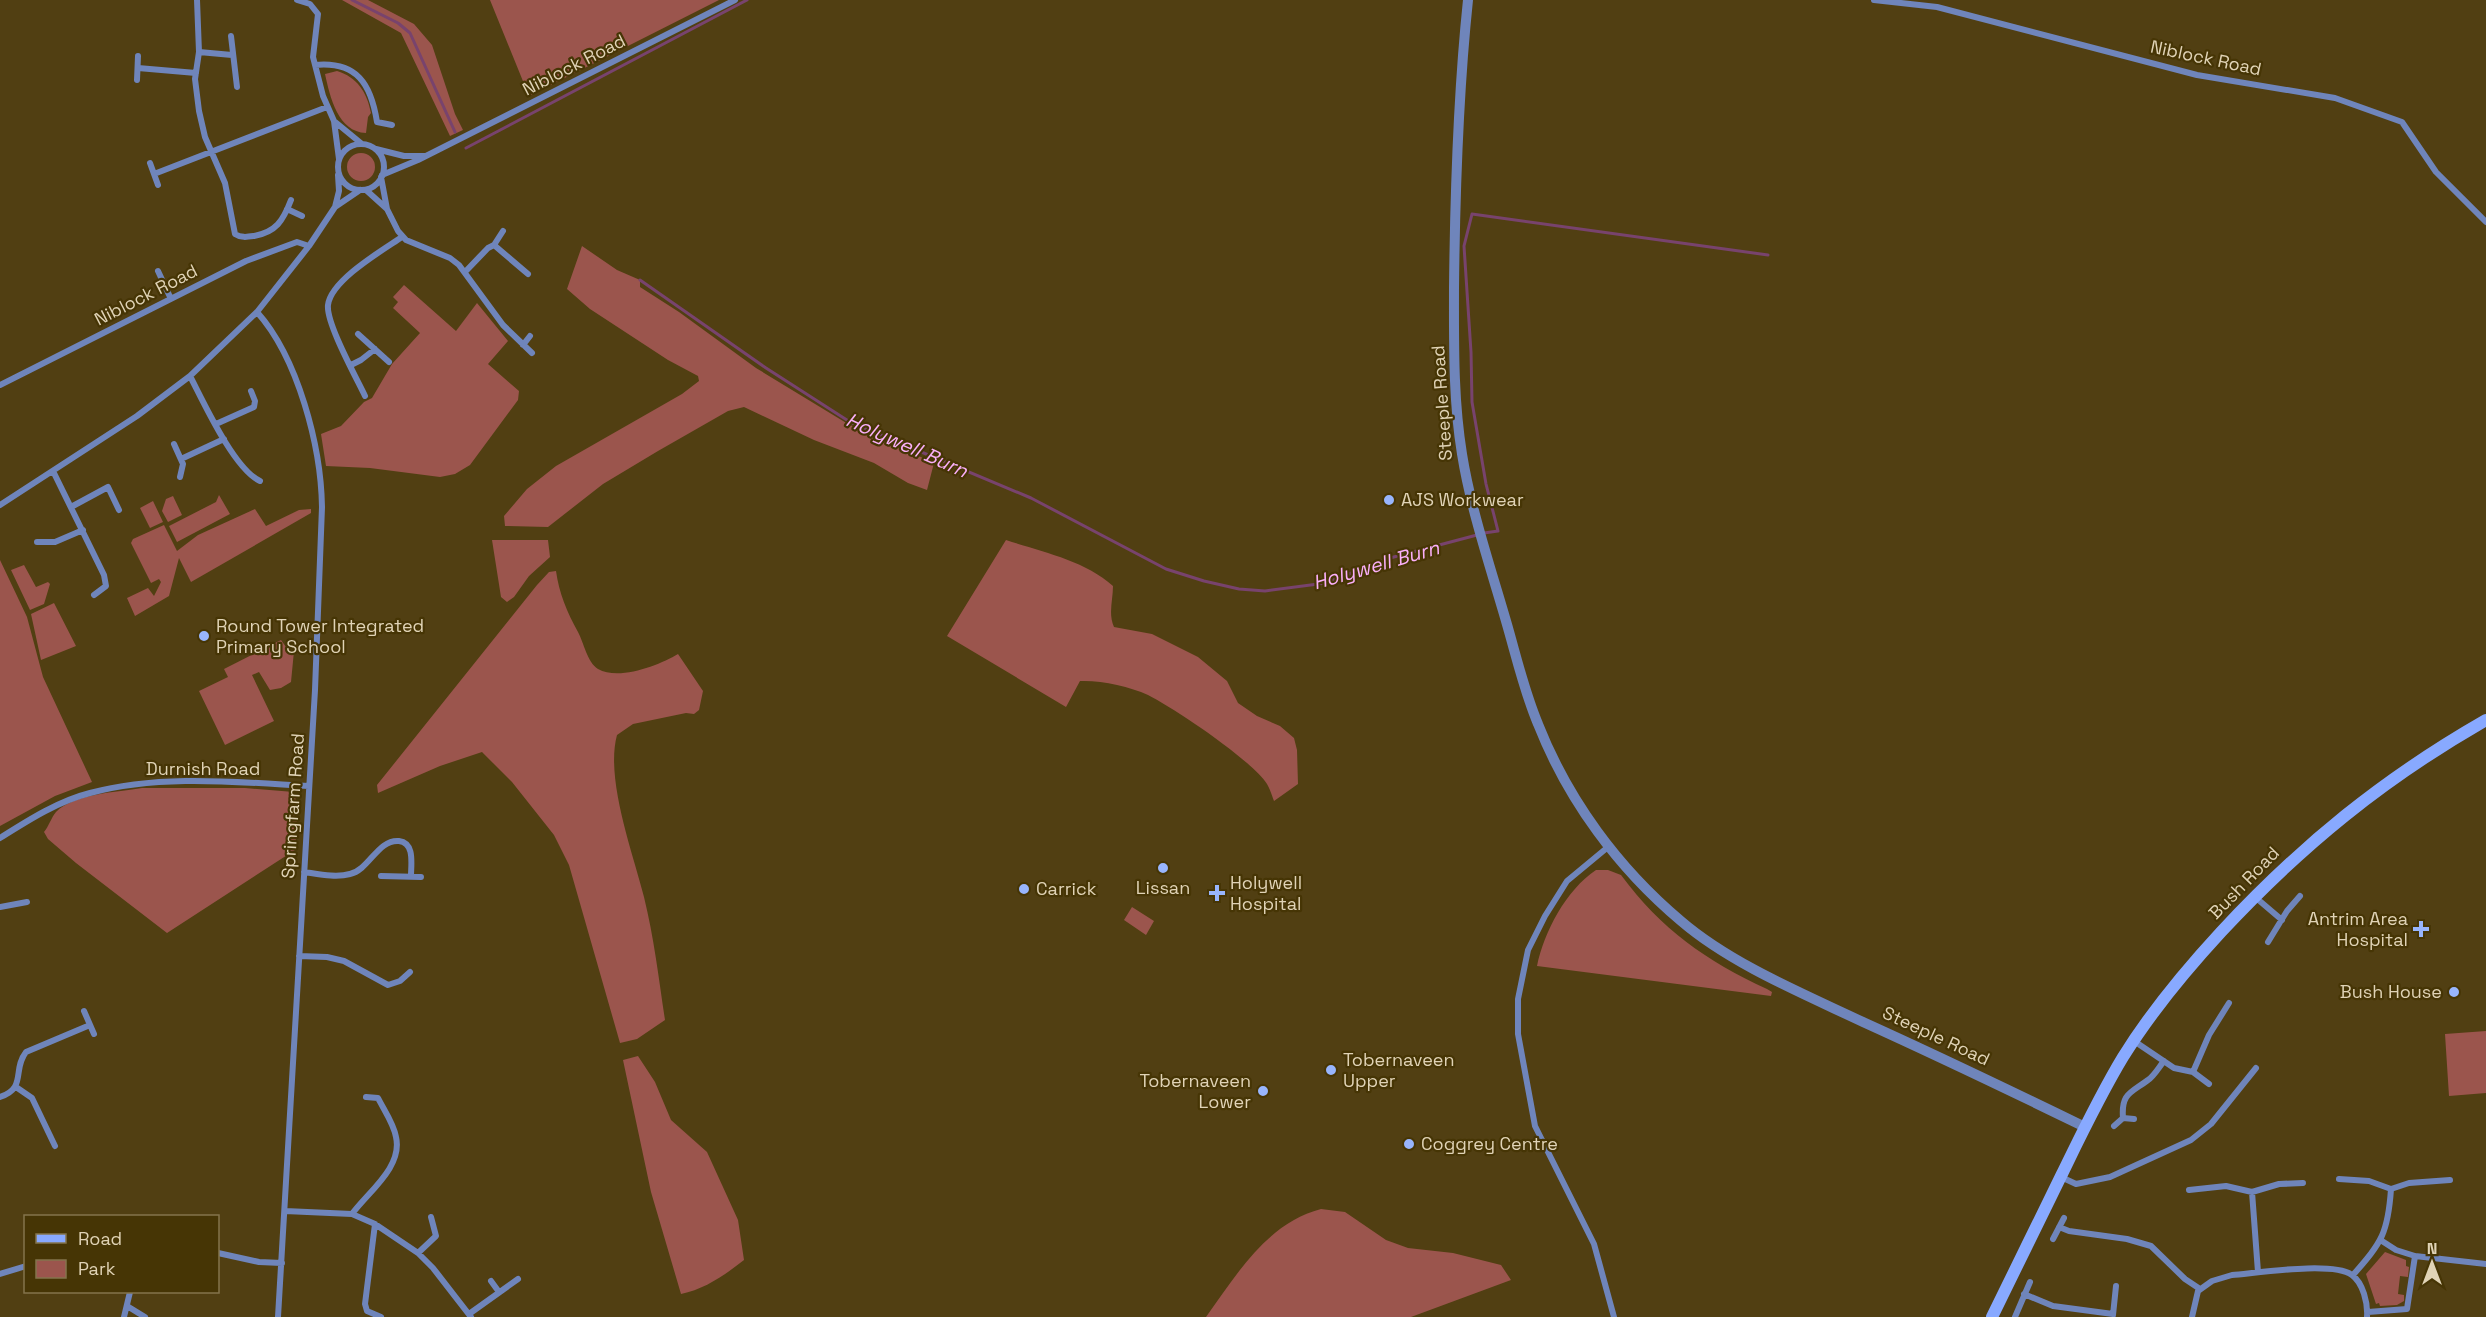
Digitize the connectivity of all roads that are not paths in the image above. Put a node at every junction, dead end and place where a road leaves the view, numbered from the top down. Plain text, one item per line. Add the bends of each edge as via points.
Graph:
1 (197, 0) edge
2 (297, 0) edge
3 (735, 0) edge
4 (1468, 0) edge
5 (1875, 0) edge
6 (231, 36) dead end
7 (199, 52) junction
8 (232, 55) junction
9 (138, 56) dead end
10 (315, 65) junction
11 (138, 68) junction
12 (196, 73) junction
13 (137, 80) dead end
14 (237, 87) dead end
15 (327, 107) junction
16 (334, 121) junction
17 (392, 124) dead end
18 (362, 144) junction
19 (375, 149) junction
20 (211, 152) junction
21 (426, 156) junction
22 (339, 159) junction
23 (150, 163) dead end
24 (339, 173) junction
25 (154, 174) junction
26 (382, 176) junction
27 (158, 185) dead end
28 (363, 190) junction
29 (291, 200) dead end
30 (335, 207) junction
31 (287, 209) junction
32 (387, 209) junction
33 (303, 216) dead end
34 (2486, 222) edge
35 (503, 231) dead end
36 (402, 237) junction
37 (494, 245) junction
38 (309, 246) junction
39 (158, 271) dead end
40 (465, 272) junction
41 (528, 274) dead end
42 (171, 299) junction
43 (257, 312) junction
44 (358, 333) dead end
45 (530, 336) dead end
46 (523, 345) junction
47 (375, 349) junction
48 (532, 353) dead end
49 (389, 362) dead end
50 (351, 365) junction
51 (190, 376) junction
52 (0, 385) edge
53 (250, 391) dead end
54 (365, 396) dead end
55 (216, 424) junction
56 (224, 439) junction
57 (174, 444) dead end
58 (181, 459) junction
59 (53, 471) junction
60 (180, 477) dead end
61 (260, 481) dead end
62 (0, 505) edge
63 (71, 507) junction
64 (119, 510) dead end
65 (83, 530) junction
66 (38, 542) dead end
67 (94, 595) dead end
68 (2486, 720) edge
69 (309, 786) junction
70 (0, 838) edge
71 (1608, 847) junction
72 (303, 872) junction
73 (381, 876) dead end
74 (411, 876) junction
75 (421, 876) dead end
76 (2254, 896) junction
77 (2301, 896) dead end
78 (27, 902) dead end
79 (0, 908) edge
80 (2282, 920) junction
81 (2268, 942) dead end
82 (299, 956) junction
83 (410, 972) dead end
84 (2229, 1003) dead end
85 (84, 1011) dead end
86 (90, 1025) junction
87 (94, 1034) dead end
88 (2134, 1041) junction
89 (2164, 1061) junction
90 (2256, 1068) dead end
91 (2193, 1072) junction
92 (2209, 1084) dead end
93 (16, 1087) junction
94 (0, 1097) edge
95 (366, 1097) dead end
96 (2123, 1118) junction
97 (2134, 1119) dead end
98 (2085, 1126) junction
99 (2114, 1126) dead end
100 (55, 1146) dead end
101 (2061, 1176) junction
102 (2338, 1179) dead end
103 (2450, 1180) dead end
104 (2303, 1183) dead end
105 (2391, 1189) junction
106 (2188, 1190) dead end
107 (2252, 1192) junction
108 (285, 1210) junction
109 (352, 1214) junction
110 (431, 1217) dead end
111 (2064, 1218) dead end
112 (375, 1224) junction
113 (2059, 1227) junction
114 (2053, 1239) dead end
115 (2382, 1240) junction
116 (219, 1253) edge
117 (418, 1253) junction
118 (2415, 1256) junction
119 (282, 1263) junction
120 (2486, 1264) edge
121 (24, 1267) edge
122 (2258, 1272) junction
123 (0, 1274) edge
124 (2353, 1275) junction
125 (519, 1279) dead end
126 (491, 1281) dead end
127 (2030, 1282) dead end
128 (2116, 1286) dead end
129 (2200, 1289) junction
130 (498, 1292) junction
131 (130, 1293) edge
132 (2024, 1294) junction
133 (127, 1306) junction
134 (2113, 1315) edge
135 (2367, 1315) edge
136 (470, 1316) edge
137 (124, 1317) edge
138 (144, 1317) edge
139 (278, 1317) edge
140 (381, 1317) edge
141 (1614, 1317) edge
142 (1992, 1317) edge
143 (2015, 1317) edge
144 (2192, 1317) edge

1 - 7 street
2 - 10 street via 310,4 318,14
3 - 21 street, Niblock Road
4 - 71 street, Steeple Road via 1455,229 1455,388 1462,458 1480,532 1539,727 1582,810
5 - 34 street, Niblock Road via 1937,7 2198,75 2335,98 2402,122 2436,172
6 - 8 street
7 - 8 street
7 - 12 street
8 - 14 street
9 - 11 street
10 - 15 street
10 - 17 street via 338,65 355,73 369,90 377,122
11 - 12 street
11 - 13 street
12 - 20 street via 200,118
15 - 16 street
15 - 20 street
16 - 18 street
16 - 22 street
18 - 19 street
18 - 22 street via 348,148
19 - 21 street
19 - 26 street via 383,162
20 - 25 street
20 - 31 street via 225,183 235,234 241,237 273,231
21 - 26 street, Niblock Road
22 - 24 street
23 - 25 street
24 - 28 street via 346,185
24 - 30 street
25 - 27 street
26 - 28 street
26 - 32 street
28 - 30 street
28 - 32 street
29 - 31 street
30 - 38 street
31 - 33 street
32 - 36 street
35 - 37 street
36 - 40 street via 450,258
36 - 50 street via 353,272 330,299 330,320
37 - 40 street
37 - 41 street
38 - 42 street, Niblock Road via 297,242 278,247
38 - 43 street
39 - 42 street
40 - 46 street via 483,300
42 - 52 street, Niblock Road
43 - 51 street
43 - 69 street, Springfarm Road via 273,331 303,398 322,483
44 - 47 street
45 - 46 street
46 - 48 street
47 - 49 street
47 - 50 street
50 - 54 street
51 - 55 street
51 - 59 street
53 - 55 street via 254,407
55 - 56 street
56 - 58 street
56 - 61 street via 246,472
57 - 58 street
58 - 60 street
59 - 62 street
59 - 63 street
63 - 64 street via 108,487
63 - 65 street
65 - 66 street via 55,542
65 - 67 street via 105,581 103,590
68 - 76 main road, Bush Road via 2436,748 2361,801
69 - 70 street, Durnish Road via 170,781 116,787 64,803
69 - 72 street, Springfarm Road
71 - 98 street, Steeple Road via 1681,921 1761,972
71 - 141 street via 1568,881 1528,950 1518,999 1518,1034 1535,1126 1594,1244
72 - 74 street via 350,874 386,844 396,841 409,848
72 - 82 street, Springfarm Road
73 - 74 street
74 - 75 street
76 - 80 street
76 - 88 main road, Bush Road via 2182,976
77 - 80 street
78 - 79 street
80 - 81 street
82 - 83 street via 344,961 388,985
82 - 108 street, Springfarm Road
84 - 91 street
85 - 86 street
86 - 87 street
86 - 93 street via 26,1052
88 - 89 street
88 - 98 main road, Bush Road
89 - 91 street
89 - 96 street via 2149,1080 2129,1091
90 - 101 street via 2211,1124 2191,1140 2110,1178 2076,1184
91 - 92 street
93 - 94 street
93 - 100 street via 32,1098
95 - 109 street via 378,1098 394,1130 397,1147 394,1161
96 - 97 street
96 - 99 street
98 - 101 main road
101 - 142 main road
102 - 105 street via 2369,1181
103 - 105 street via 2409,1183
104 - 107 street via 2279,1184
105 - 115 street
106 - 107 street via 2226,1186
107 - 122 street
108 - 109 street
108 - 119 street, Springfarm Road
109 - 112 street
110 - 117 street via 436,1236
111 - 113 street
112 - 117 street
112 - 140 street via 365,1304 367,1311
113 - 114 street
113 - 129 street via 2151,1246
115 - 118 street
115 - 124 street
116 - 119 street
117 - 136 street
118 - 120 street
118 - 135 street via 2408,1309
119 - 139 street, Springfarm Road
121 - 123 street
122 - 124 street via 2331,1268
122 - 129 street via 2226,1276
124 - 135 street via 2363,1292
125 - 130 street
126 - 130 street
127 - 132 street
128 - 134 street
129 - 144 street
130 - 136 street
131 - 133 street
132 - 134 street via 2053,1305
132 - 143 street
133 - 137 street
133 - 138 street

